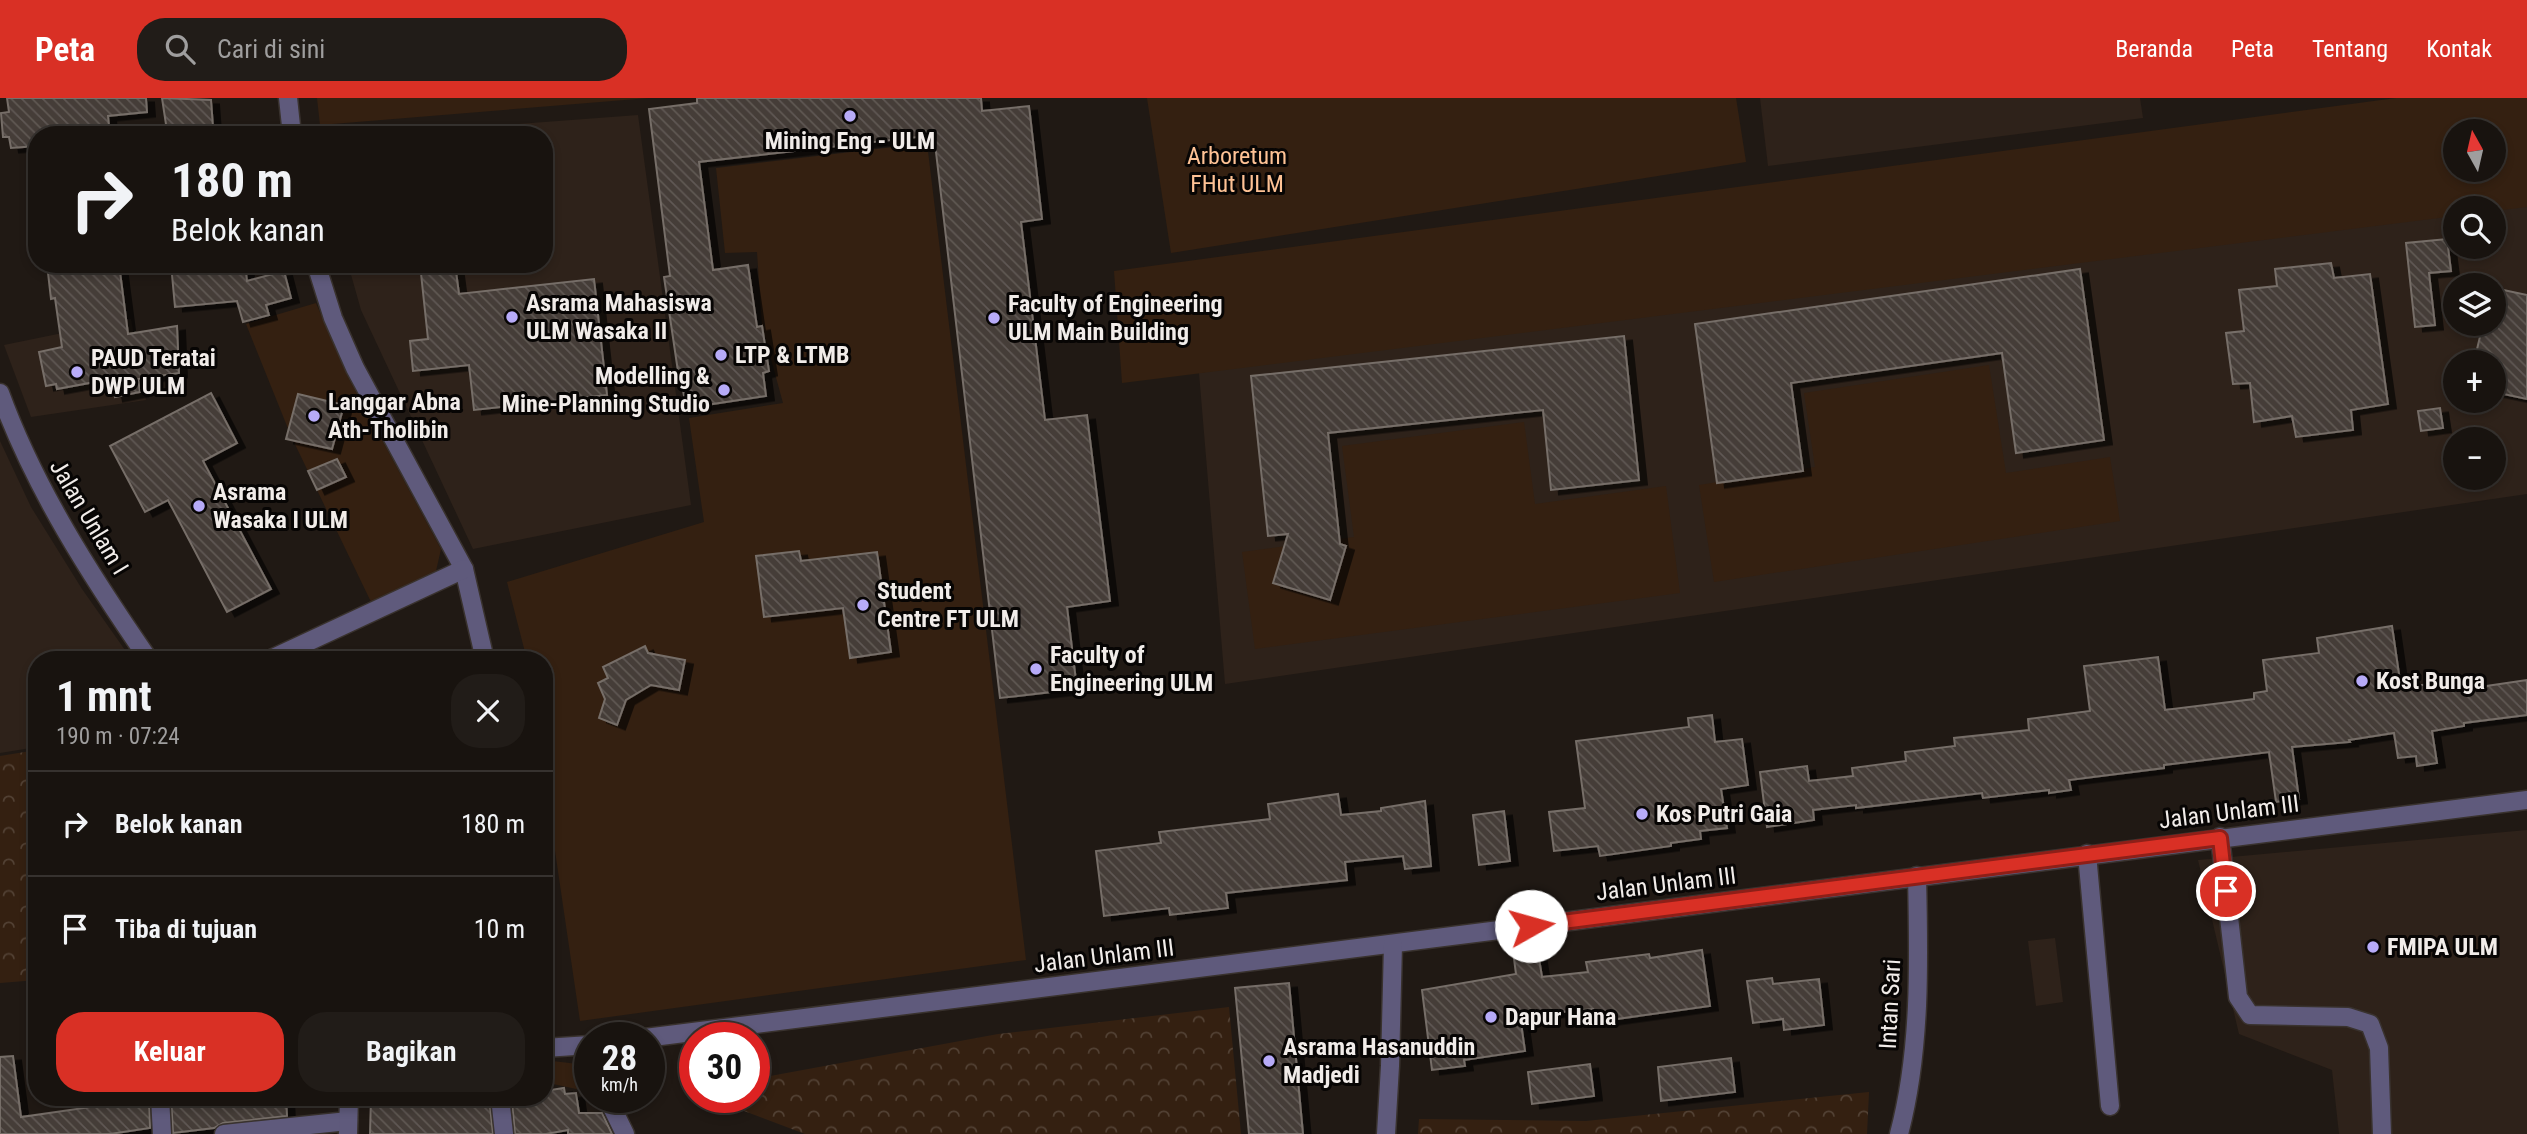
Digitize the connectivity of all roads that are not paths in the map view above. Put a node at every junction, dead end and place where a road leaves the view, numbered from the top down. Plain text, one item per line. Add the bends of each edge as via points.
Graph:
1 (288, 98) edge
2 (291, 126) edge
3 (319, 273) edge
4 (0, 393) edge
5 (464, 569) junction
6 (143, 651) edge
7 (287, 651) edge
8 (483, 651) edge
9 (2527, 800) edge
10 (2220, 838) junction
11 (2087, 854) junction
12 (1917, 876) junction
13 (1392, 944) junction
14 (665, 1035) edge
15 (553, 1041) edge
16 (574, 1044) edge
17 (160, 1106) edge
18 (349, 1106) edge
19 (501, 1106) edge
20 (2109, 1106) dead end
21 (615, 1113) edge
22 (348, 1128) edge
23 (162, 1134) edge
24 (224, 1134) edge
25 (504, 1134) edge
26 (625, 1134) edge
27 (1386, 1134) edge
28 (1899, 1134) edge
29 (2382, 1134) edge

1 - 2 street
3 - 5 street via 355,368
4 - 6 street, Jalan Unlam I via 40,487
5 - 7 street
5 - 8 street
9 - 10 street, Jalan Unlam III
10 - 11 street, Jalan Unlam III
10 - 29 street via 2238,997 2250,1014 2348,1017 2370,1024 2379,1048
11 - 12 street, Jalan Unlam III
11 - 20 street
12 - 13 street, Jalan Unlam III
12 - 28 street, Intan Sari via 1915,1046
13 - 14 street, Jalan Unlam III
13 - 27 street
15 - 16 street
17 - 23 street
18 - 22 street
19 - 25 street
21 - 26 street
22 - 24 street

